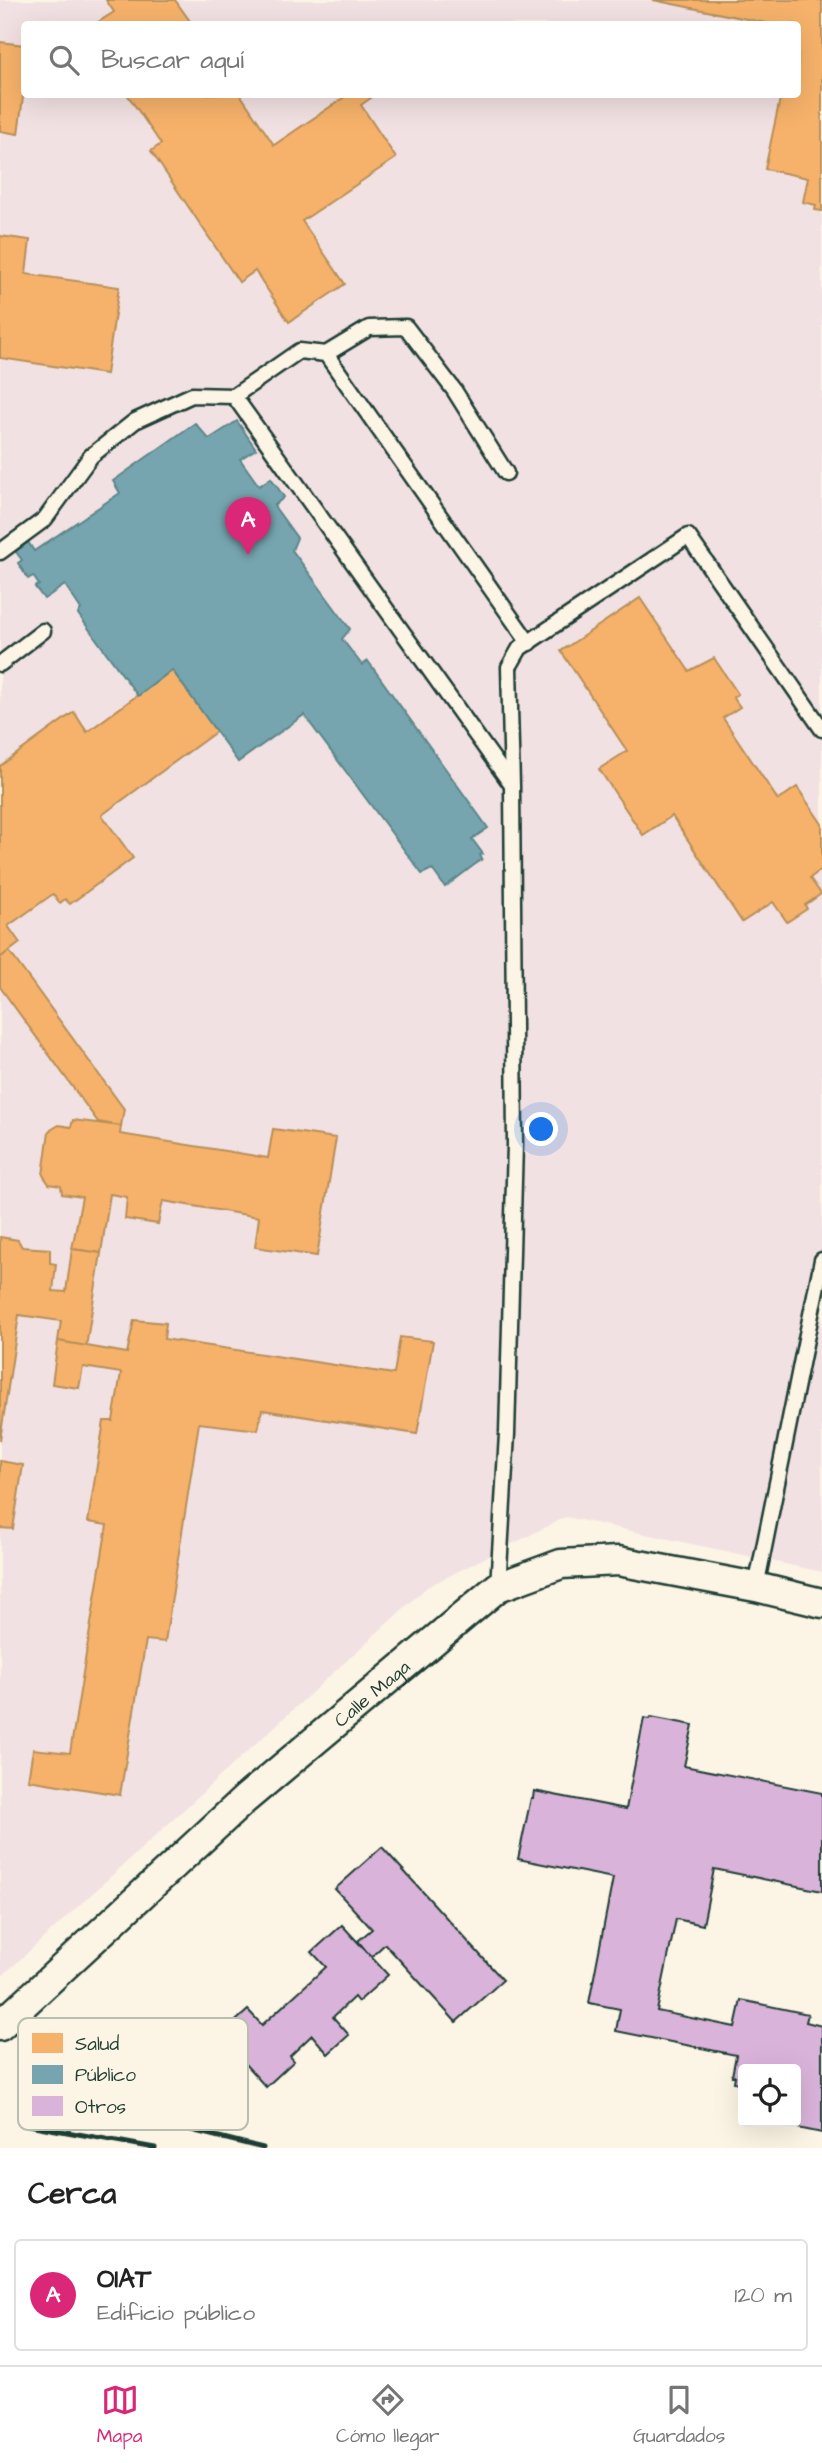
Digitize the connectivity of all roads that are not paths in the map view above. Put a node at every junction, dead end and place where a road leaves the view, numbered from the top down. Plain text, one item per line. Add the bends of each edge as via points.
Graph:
1 (326, 354) junction
2 (234, 396) junction
3 (506, 473) dead end
4 (0, 552) edge
5 (43, 631) dead end
6 (529, 643) junction
7 (0, 664) edge
8 (822, 729) edge
9 (512, 786) junction
10 (822, 1260) edge
11 (498, 1587) junction
12 (756, 1587) junction
13 (822, 1603) edge
14 (0, 2026) edge

1 - 2 lane via 299,351
1 - 3 lane via 369,328 406,327 454,390
1 - 6 lane
2 - 4 lane via 192,395 135,421 91,456 45,519
2 - 9 lane
5 - 7 lane
6 - 8 lane via 688,536
6 - 9 lane via 520,648 509,667
9 - 11 lane via 515,1144
10 - 12 lane
11 - 12 street, Calle Maga via 561,1564 618,1561
11 - 14 street, Calle Maga via 245,1799
12 - 13 street, Calle Maga

